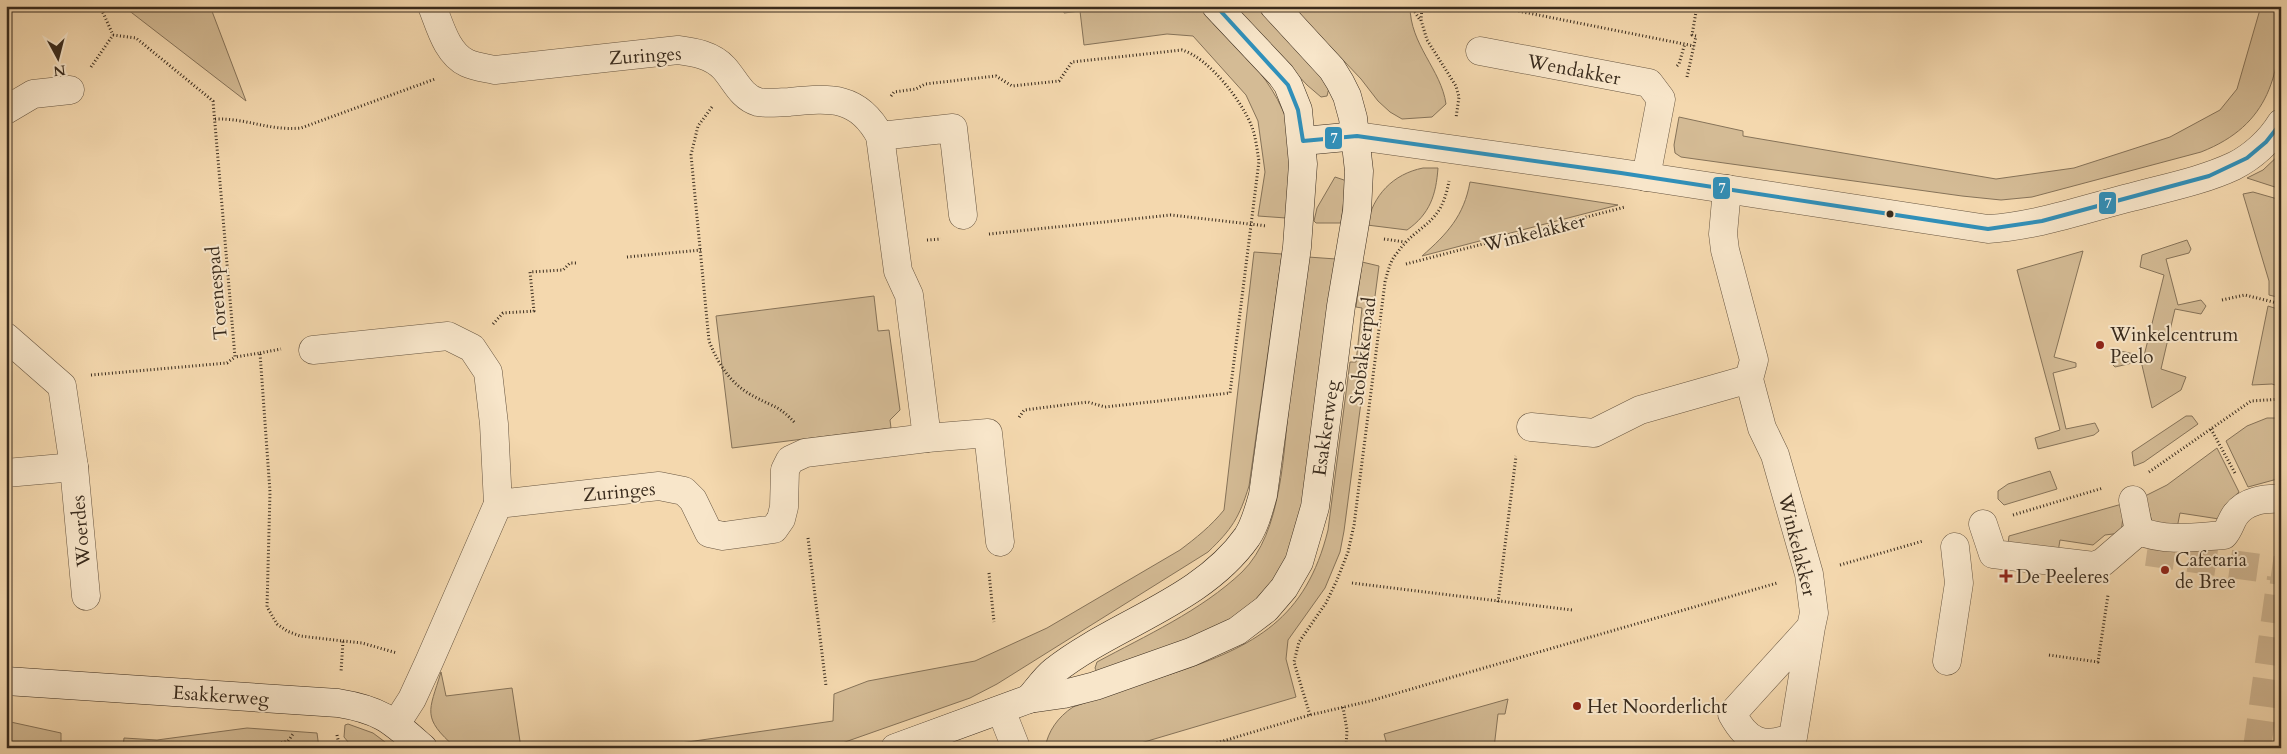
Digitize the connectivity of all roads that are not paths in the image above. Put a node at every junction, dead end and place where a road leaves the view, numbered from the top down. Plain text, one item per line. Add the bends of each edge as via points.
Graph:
1 (432, 6) edge
2 (1216, 6) edge
3 (1274, 6) edge
4 (1480, 51) dead end
5 (70, 90) dead end
6 (6, 110) edge
7 (2281, 123) edge
8 (875, 128) junction
9 (1357, 136) junction
10 (1303, 141) junction
11 (1646, 177) junction
12 (1727, 189) junction
13 (964, 216) dead end
14 (6, 337) edge
15 (313, 350) dead end
16 (1749, 379) junction
17 (1531, 427) road end
18 (927, 438) junction
19 (74, 467) junction
20 (6, 473) edge
21 (2281, 499) edge
22 (2133, 500) dead end
23 (498, 504) junction
24 (1983, 524) dead end
25 (1000, 542) road end
26 (2137, 542) junction
27 (1956, 547) dead end
28 (86, 596) dead end
29 (1812, 627) dead end
30 (1947, 661) dead end
31 (6, 681) edge
32 (1029, 699) junction
33 (1001, 710) junction
34 (396, 724) junction
35 (423, 748) edge
36 (895, 748) edge
37 (1016, 748) edge

1 - 8 street, Zuringes via 452,51 466,63 495,70 678,50 706,56 723,67 751,100 761,103 820,99 854,105
2 - 10 street, Esakkerweg via 1288,85 1298,110
3 - 9 street, Esakkerweg via 1332,69 1347,96
4 - 11 street, Wendakker via 1649,83 1660,98
5 - 6 street via 33,94
7 - 12 street via 2264,144 2232,167 2007,228 1968,227
8 - 13 street via 954,128
8 - 18 street via 898,272 909,295
9 - 10 street
9 - 11 street
9 - 32 street, Esakkerweg via 1360,170 1357,211 1315,507 1299,562 1284,588 1266,609 1237,631 1191,652 1095,686
10 - 32 street, Esakkerweg via 1302,206 1263,495 1257,517 1247,537 1196,585 1085,650 1053,672
11 - 12 street
12 - 16 street, Winkelakker via 1723,234 1754,360
14 - 19 street, Woerdes via 62,386
15 - 23 street via 448,336 472,348 488,372
16 - 17 street via 1640,410 1594,432
16 - 29 street, Winkelakker via 1809,574 1814,613
18 - 23 street, Zuringes via 805,452 790,460 783,480 784,507 774,529 723,536 710,532 693,500 684,491 659,486
18 - 25 street via 988,433
19 - 20 street
19 - 28 street, Woerdes
21 - 26 street via 2249,503 2235,514 2224,535 2177,539 2152,536
22 - 26 street
23 - 34 street via 429,662
24 - 26 street via 1993,554 2094,566
27 - 30 street via 1959,583
31 - 34 street, Esakkerweg via 338,703 376,711
32 - 33 street, Esakkerweg
33 - 36 street, Esakkerweg
33 - 37 street
34 - 35 street, Esakkerweg

